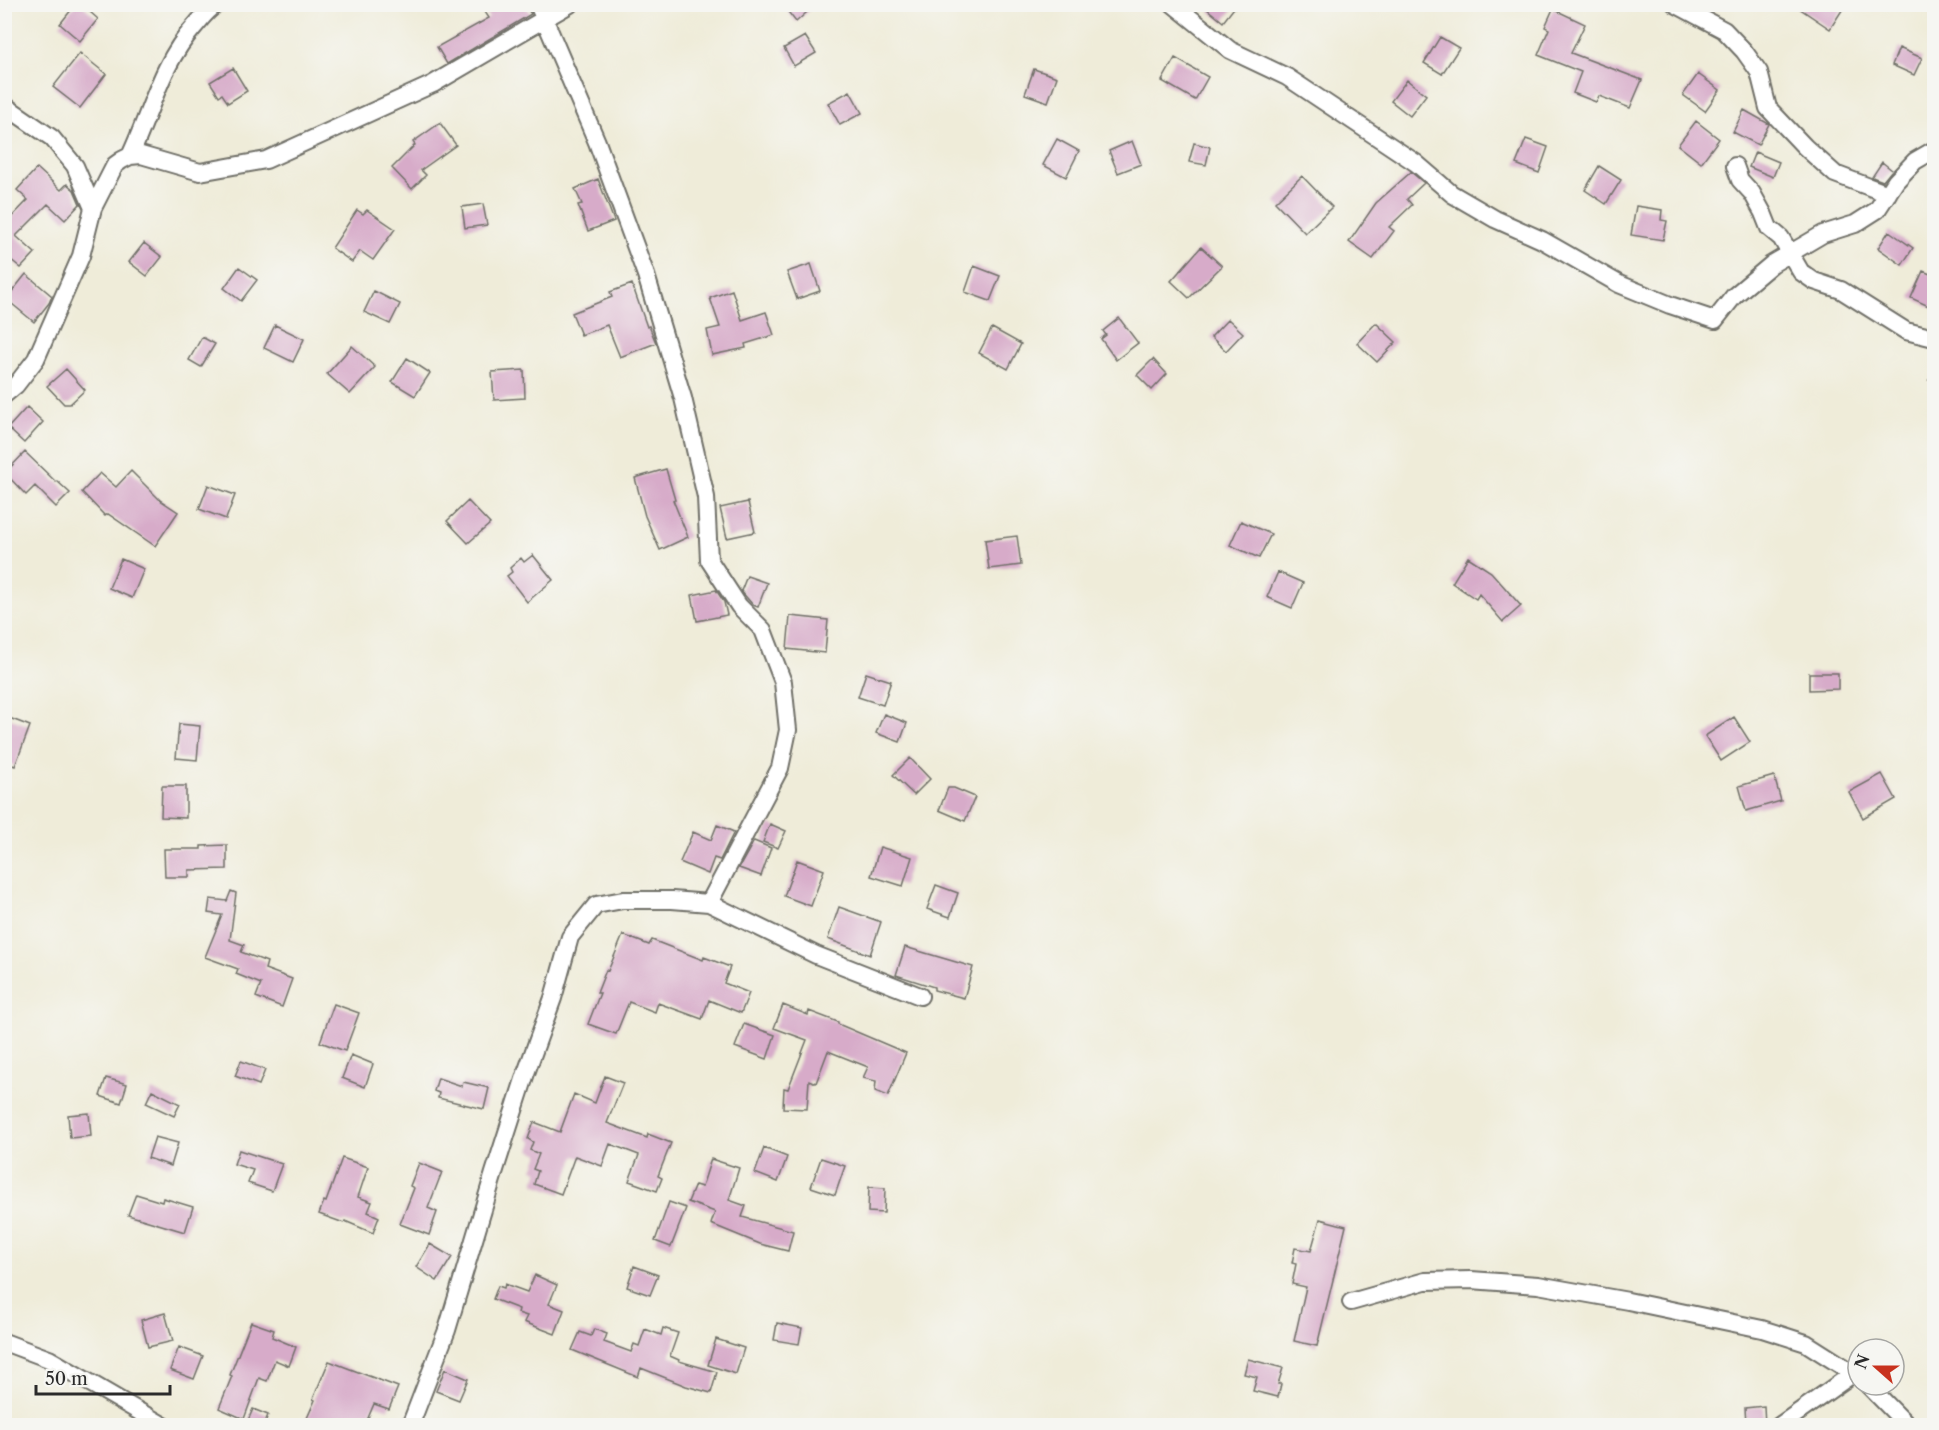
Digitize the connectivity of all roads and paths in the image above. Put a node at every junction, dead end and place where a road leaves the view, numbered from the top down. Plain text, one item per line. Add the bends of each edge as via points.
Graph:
1 (217, 4) edge
2 (570, 4) edge
3 (1173, 4) edge
4 (1675, 4) edge
5 (542, 12) edge
6 (4, 105) edge
7 (1935, 150) edge
8 (130, 156) junction
9 (1735, 166) dead end
10 (1888, 194) junction
11 (93, 208) junction
12 (1789, 254) junction
13 (1935, 338) edge
14 (1935, 366) edge
15 (1929, 381) dead end
16 (4, 395) edge
17 (709, 903) junction
18 (920, 996) dead end
19 (1351, 1302) dead end
20 (4, 1342) edge
21 (1846, 1369) edge
22 (1846, 1381) edge
23 (1880, 1397) edge
24 (164, 1425) edge
25 (410, 1425) edge
26 (1779, 1425) edge
27 (1908, 1425) edge

1 - 8 street via 180,43 158,85
2 - 5 street
3 - 12 street via 1230,50 1287,77 1416,163 1452,194 1619,285 1716,320 1734,296
4 - 10 street via 1725,30 1759,72 1768,108 1834,174
5 - 8 street via 433,84 266,160 200,172 141,155
5 - 17 street via 597,142 646,275 683,398 706,498 709,560 739,606 763,630 783,682 788,730 780,768
6 - 11 street via 52,138 75,166
7 - 10 street via 1915,161
8 - 11 street via 114,165
9 - 12 street via 1769,228 1781,238
10 - 12 street via 1878,210 1855,224 1823,234
11 - 16 street via 81,256 36,359
12 - 13 street via 1814,281 1841,290 1906,331
14 - 15 path
17 - 18 street via 816,955
17 - 25 street via 623,900 597,905 570,937 447,1330
19 - 21 street via 1425,1281 1538,1285 1762,1329 1806,1343
20 - 24 street via 49,1359
22 - 26 street
23 - 27 street

